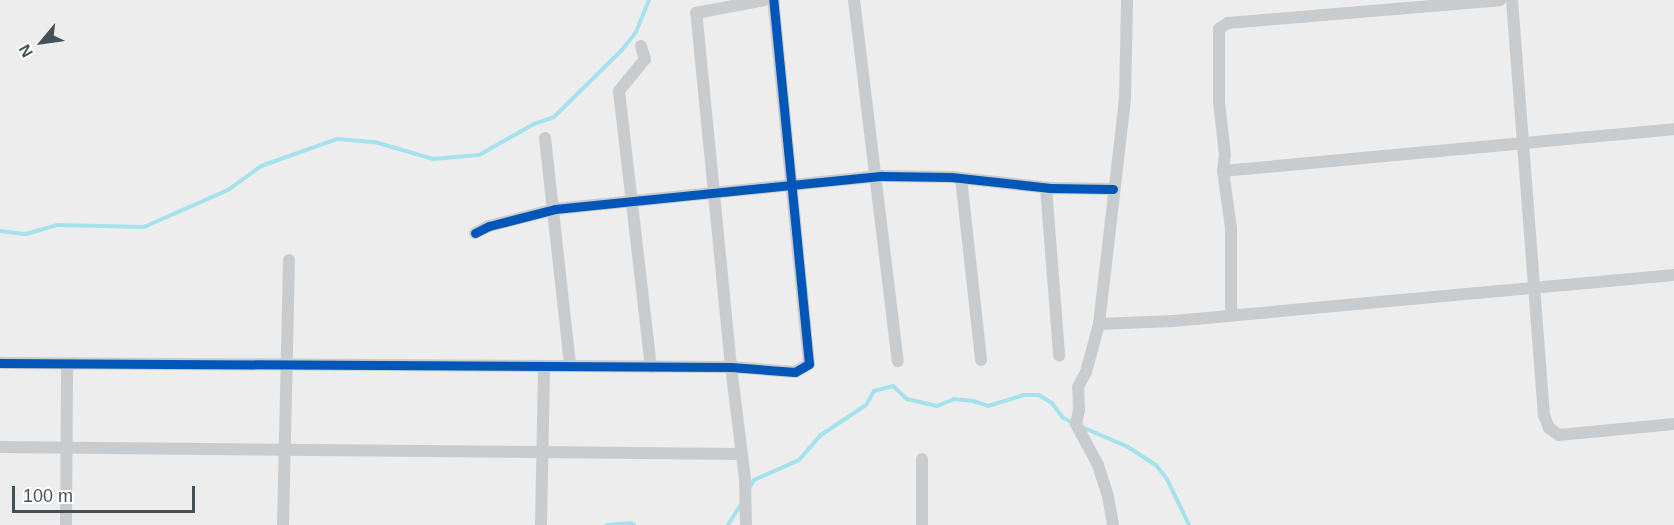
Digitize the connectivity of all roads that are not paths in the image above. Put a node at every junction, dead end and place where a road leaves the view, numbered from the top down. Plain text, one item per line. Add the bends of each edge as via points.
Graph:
1 (764, 0) edge
2 (773, 0) edge
3 (854, 0) edge
4 (1126, 0) edge
5 (1500, 0) edge
6 (1512, 0) edge
7 (641, 46) dead end
8 (1674, 129) edge
9 (544, 138) dead end
10 (1522, 142) junction
11 (1223, 171) junction
12 (875, 176) junction
13 (961, 178) junction
14 (791, 185) junction
15 (1046, 188) junction
16 (1113, 189) junction
17 (714, 193) junction
18 (632, 201) junction
19 (553, 209) junction
20 (475, 233) dead end
21 (289, 260) dead end
22 (1674, 275) edge
23 (1534, 288) junction
24 (1231, 315) junction
25 (1099, 324) junction
26 (1059, 355) dead end
27 (981, 360) dead end
28 (898, 362) dead end
29 (0, 363) edge
30 (67, 364) junction
31 (286, 365) junction
32 (544, 366) junction
33 (570, 366) junction
34 (651, 367) junction
35 (731, 367) junction
36 (1674, 424) edge
37 (0, 447) edge
38 (66, 447) junction
39 (285, 450) junction
40 (543, 452) junction
41 (742, 454) junction
42 (922, 459) dead end
43 (66, 525) edge
44 (283, 525) edge
45 (541, 525) edge
46 (746, 525) edge
47 (922, 525) edge
48 (1113, 525) edge

1 - 17 street via 696,13
2 - 14 street
3 - 12 street
4 - 16 street via 1125,99
5 - 11 street via 1228,23 1219,29 1218,41
6 - 10 street
7 - 18 street via 645,59 619,91
8 - 10 street
9 - 19 street
10 - 11 street
10 - 23 street
11 - 24 street via 1231,228
12 - 13 street
12 - 14 street
12 - 28 street
13 - 15 street
13 - 27 street
14 - 17 street
14 - 35 street via 809,364 795,372
15 - 16 street
15 - 26 street
16 - 25 street
17 - 18 street
17 - 35 street
18 - 19 street
18 - 34 street
19 - 20 street
19 - 33 street
21 - 31 street
22 - 23 street
23 - 24 street
23 - 36 street via 1544,415 1549,428 1559,435
24 - 25 street
25 - 48 street via 1078,387 1080,410 1076,424 1098,465
29 - 30 street
30 - 31 street
30 - 38 street
31 - 32 street
31 - 39 street
32 - 33 street
32 - 40 street
33 - 34 street
34 - 35 street
35 - 41 street
37 - 38 street
38 - 39 street
38 - 43 street
39 - 40 street
39 - 44 street
40 - 41 street
40 - 45 street
41 - 46 street
42 - 47 street

